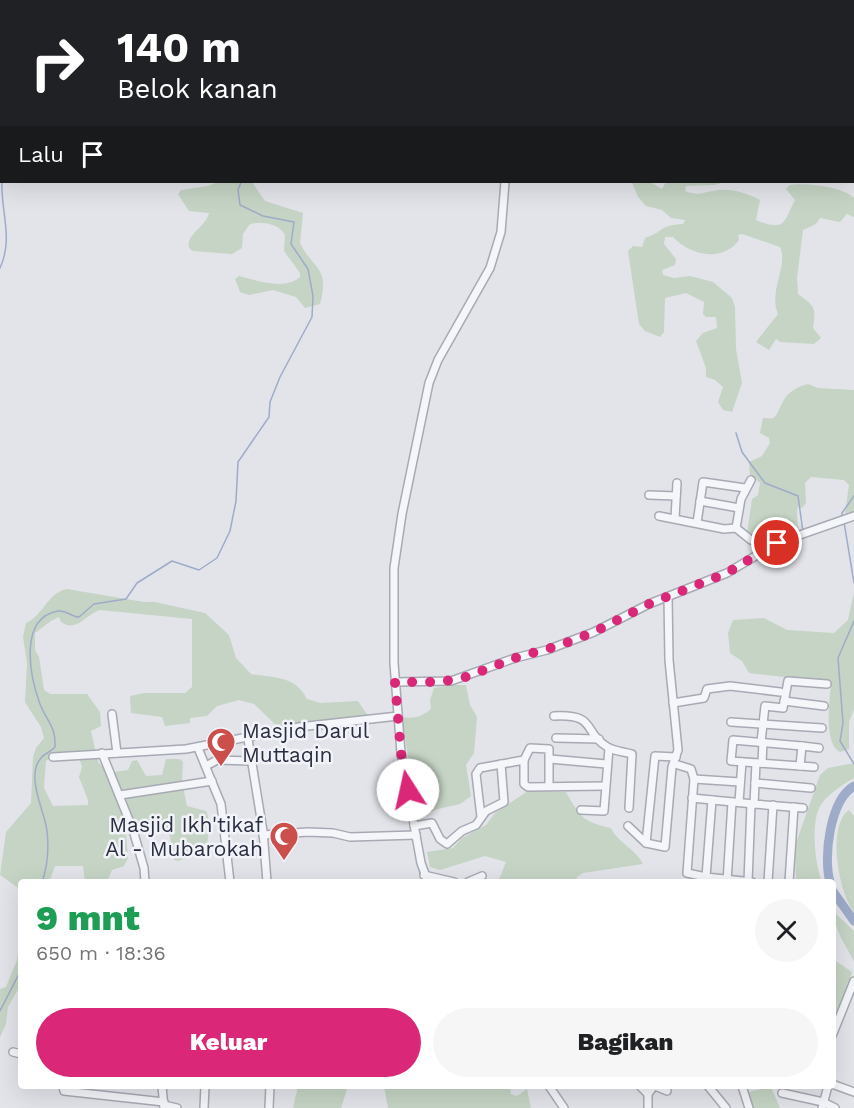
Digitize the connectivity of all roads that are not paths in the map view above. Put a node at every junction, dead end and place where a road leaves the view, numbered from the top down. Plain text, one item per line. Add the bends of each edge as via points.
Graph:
1 (505, 183) edge
2 (751, 480) dead end
3 (677, 483) dead end
4 (745, 488) junction
5 (649, 495) dead end
6 (676, 496) junction
7 (700, 501) junction
8 (739, 508) junction
9 (659, 516) dead end
10 (852, 517) edge
11 (675, 518) junction
12 (697, 523) junction
13 (736, 528) junction
14 (777, 543) junction
15 (668, 597) junction
16 (395, 682) junction
17 (827, 684) dead end
18 (780, 692) dead end
19 (784, 701) junction
20 (673, 703) junction
21 (825, 706) dead end
22 (112, 714) dead end
23 (398, 716) junction
24 (554, 716) dead end
25 (731, 722) dead end
26 (763, 723) junction
27 (822, 728) dead end
28 (556, 738) dead end
29 (248, 739) junction
30 (599, 739) junction
31 (762, 742) junction
32 (802, 746) junction
33 (198, 748) junction
34 (609, 748) junction
35 (819, 748) dead end
36 (102, 753) junction
37 (117, 753) junction
38 (53, 757) dead end
39 (550, 759) junction
40 (525, 760) junction
41 (675, 760) junction
42 (251, 761) junction
43 (742, 762) junction
44 (759, 763) junction
45 (501, 764) junction
46 (606, 764) junction
47 (206, 766) junction
48 (800, 766) junction
49 (814, 768) dead end
50 (694, 779) junction
51 (212, 781) junction
52 (740, 782) junction
53 (755, 783) junction
54 (549, 786) junction
55 (605, 786) junction
56 (811, 788) dead end
57 (120, 795) junction
58 (692, 798) junction
59 (712, 800) junction
60 (735, 802) junction
61 (752, 804) junction
62 (773, 805) junction
63 (794, 807) junction
64 (629, 808) dead end
65 (803, 808) dead end
66 (581, 810) dead end
67 (481, 817) junction
68 (414, 826) junction
69 (628, 826) dead end
70 (263, 835) junction
71 (416, 835) junction
72 (646, 843) junction
73 (482, 876) dead end
74 (145, 879) edge
75 (230, 879) edge
76 (267, 879) edge
77 (426, 879) edge
78 (475, 879) edge
79 (703, 879) edge
80 (706, 879) edge
81 (727, 879) edge
82 (750, 879) edge
83 (768, 879) edge
84 (789, 879) edge
85 (854, 981) edge
86 (836, 1026) edge
87 (13, 1052) dead end
88 (18, 1053) edge
89 (836, 1085) edge
90 (64, 1089) edge
91 (85, 1089) edge
92 (162, 1089) edge
93 (205, 1089) edge
94 (270, 1089) edge
95 (551, 1089) edge
96 (643, 1089) edge
97 (652, 1089) edge
98 (662, 1089) edge
99 (710, 1089) edge
100 (743, 1089) edge
101 (827, 1089) edge
102 (667, 1091) dead end
103 (854, 1092) edge
104 (782, 1093) dead end
105 (648, 1094) junction
106 (164, 1105) edge
107 (823, 1105) edge
108 (177, 1108) edge
109 (204, 1108) edge
110 (269, 1108) edge
111 (564, 1108) edge
112 (648, 1108) edge
113 (726, 1108) edge
114 (749, 1108) edge
115 (835, 1108) edge

1 - 16 street via 501,232 490,268 429,382 394,568
2 - 4 street
3 - 6 street
4 - 7 street via 704,482
4 - 8 street
5 - 6 street
6 - 11 street
7 - 8 street
7 - 12 street
8 - 13 street
9 - 11 street
10 - 14 street
11 - 12 street
12 - 13 street
13 - 14 street via 751,540
14 - 15 street via 727,573
15 - 16 street via 594,632 466,677 441,682
15 - 20 street
16 - 23 street
17 - 19 street via 788,681
18 - 20 street via 730,686 707,689 704,698
19 - 21 street
19 - 26 street via 783,708 765,706
20 - 41 street
22 - 37 street
23 - 29 street via 299,727
23 - 68 street
24 - 30 street via 574,715 583,719
25 - 26 street
26 - 27 street
26 - 31 street
28 - 30 street
29 - 33 street
29 - 42 street
30 - 34 street
31 - 32 street
31 - 43 street via 733,740 731,761
31 - 44 street
32 - 35 street
32 - 48 street
33 - 37 street
33 - 47 street
34 - 46 street
34 - 64 street via 633,754
36 - 37 street
36 - 38 street
36 - 57 street
39 - 40 street via 549,749 530,748
39 - 46 street
39 - 54 street
40 - 45 street
40 - 54 street via 525,785
41 - 50 street via 691,770
41 - 72 street via 666,844 663,848
41 - 72 street via 655,756
42 - 47 street via 217,760
42 - 70 street
43 - 44 street
43 - 52 street
44 - 48 street
44 - 53 street
45 - 67 street via 504,802
45 - 67 street via 477,772
46 - 55 street
47 - 51 street
48 - 49 street
50 - 52 street
50 - 58 street
51 - 57 street
51 - 75 street via 223,813
52 - 60 street
53 - 56 street
53 - 61 street
54 - 55 street
55 - 66 street via 604,811
57 - 74 street
58 - 59 street
58 - 79 street via 687,873
59 - 60 street
59 - 80 street
60 - 61 street
60 - 81 street
61 - 62 street
61 - 82 street
62 - 63 street
62 - 83 street
63 - 65 street
63 - 84 street
67 - 68 street via 473,828 462,831 447,844 432,823
68 - 71 street
69 - 72 street
70 - 71 street
70 - 76 street
71 - 77 street
73 - 78 street
85 - 86 street
87 - 88 street
89 - 103 street
90 - 91 street
91 - 106 street
92 - 106 street
93 - 109 street
94 - 110 street
95 - 111 street
96 - 105 street
97 - 105 street
98 - 102 street
99 - 113 street
100 - 114 street
101 - 107 street
104 - 107 street
105 - 112 street
106 - 108 street
107 - 115 street

